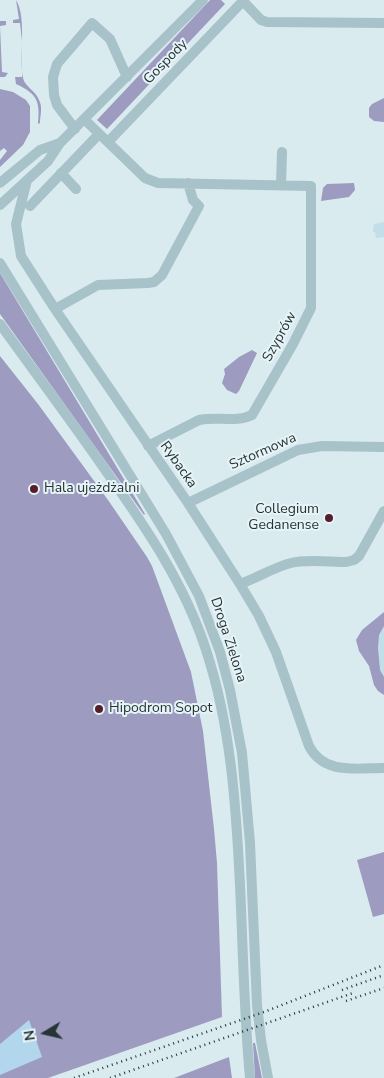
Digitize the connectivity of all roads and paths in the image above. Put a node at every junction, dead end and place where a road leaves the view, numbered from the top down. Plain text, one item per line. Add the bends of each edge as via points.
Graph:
1 (202, 0) edge
2 (242, 0) edge
3 (384, 23) edge
4 (127, 77) junction
5 (85, 120) junction
6 (75, 129) junction
7 (99, 134) junction
8 (108, 142) junction
9 (60, 143) junction
10 (282, 152) dead end
11 (61, 173) junction
12 (27, 180) junction
13 (0, 183) edge
14 (188, 183) junction
15 (281, 185) junction
16 (76, 189) dead end
17 (0, 205) edge
18 (30, 206) dead end
19 (0, 263) edge
20 (55, 309) junction
21 (0, 324) edge
22 (148, 446) junction
23 (384, 447) edge
24 (188, 503) junction
25 (384, 511) edge
26 (240, 584) junction
27 (384, 768) edge
28 (250, 1078) edge
29 (268, 1078) edge

1 - 4 street, Gospody
2 - 3 street, Gospody via 267,22
2 - 8 street, Gospody
4 - 5 street, Gospody
4 - 6 street, Gospody via 110,39 92,24 57,64 53,77 57,105
5 - 6 street, Gospody
5 - 7 street, Szyprów
6 - 9 street, Gospody
7 - 8 street, Szyprów
7 - 11 street
8 - 14 street, Szyprów via 145,178
9 - 12 street, Gospody via 48,161
9 - 13 street, Gospody via 40,150
10 - 15 street
11 - 16 street
11 - 18 street
12 - 17 street, Gospody
12 - 20 street, Rybacka via 16,224 18,246 25,264
14 - 15 street, Szyprów
14 - 20 street via 193,200 199,206 162,274 154,282 98,284
15 - 22 street, Szyprów via 311,186 310,308 293,344 252,414 242,419 199,420
19 - 29 street, Droga Zielona via 166,534 199,596 220,652 242,753 250,843 257,1005
20 - 22 street, Rybacka
21 - 28 street, Droga Zielona via 160,549 206,648 228,736 234,787
22 - 24 street, Rybacka
23 - 24 street, Sztormowa via 322,446 298,450
24 - 26 street, Rybacka
25 - 26 street via 354,560 293,562
26 - 27 street, Rybacka via 276,652 313,754 329,766

